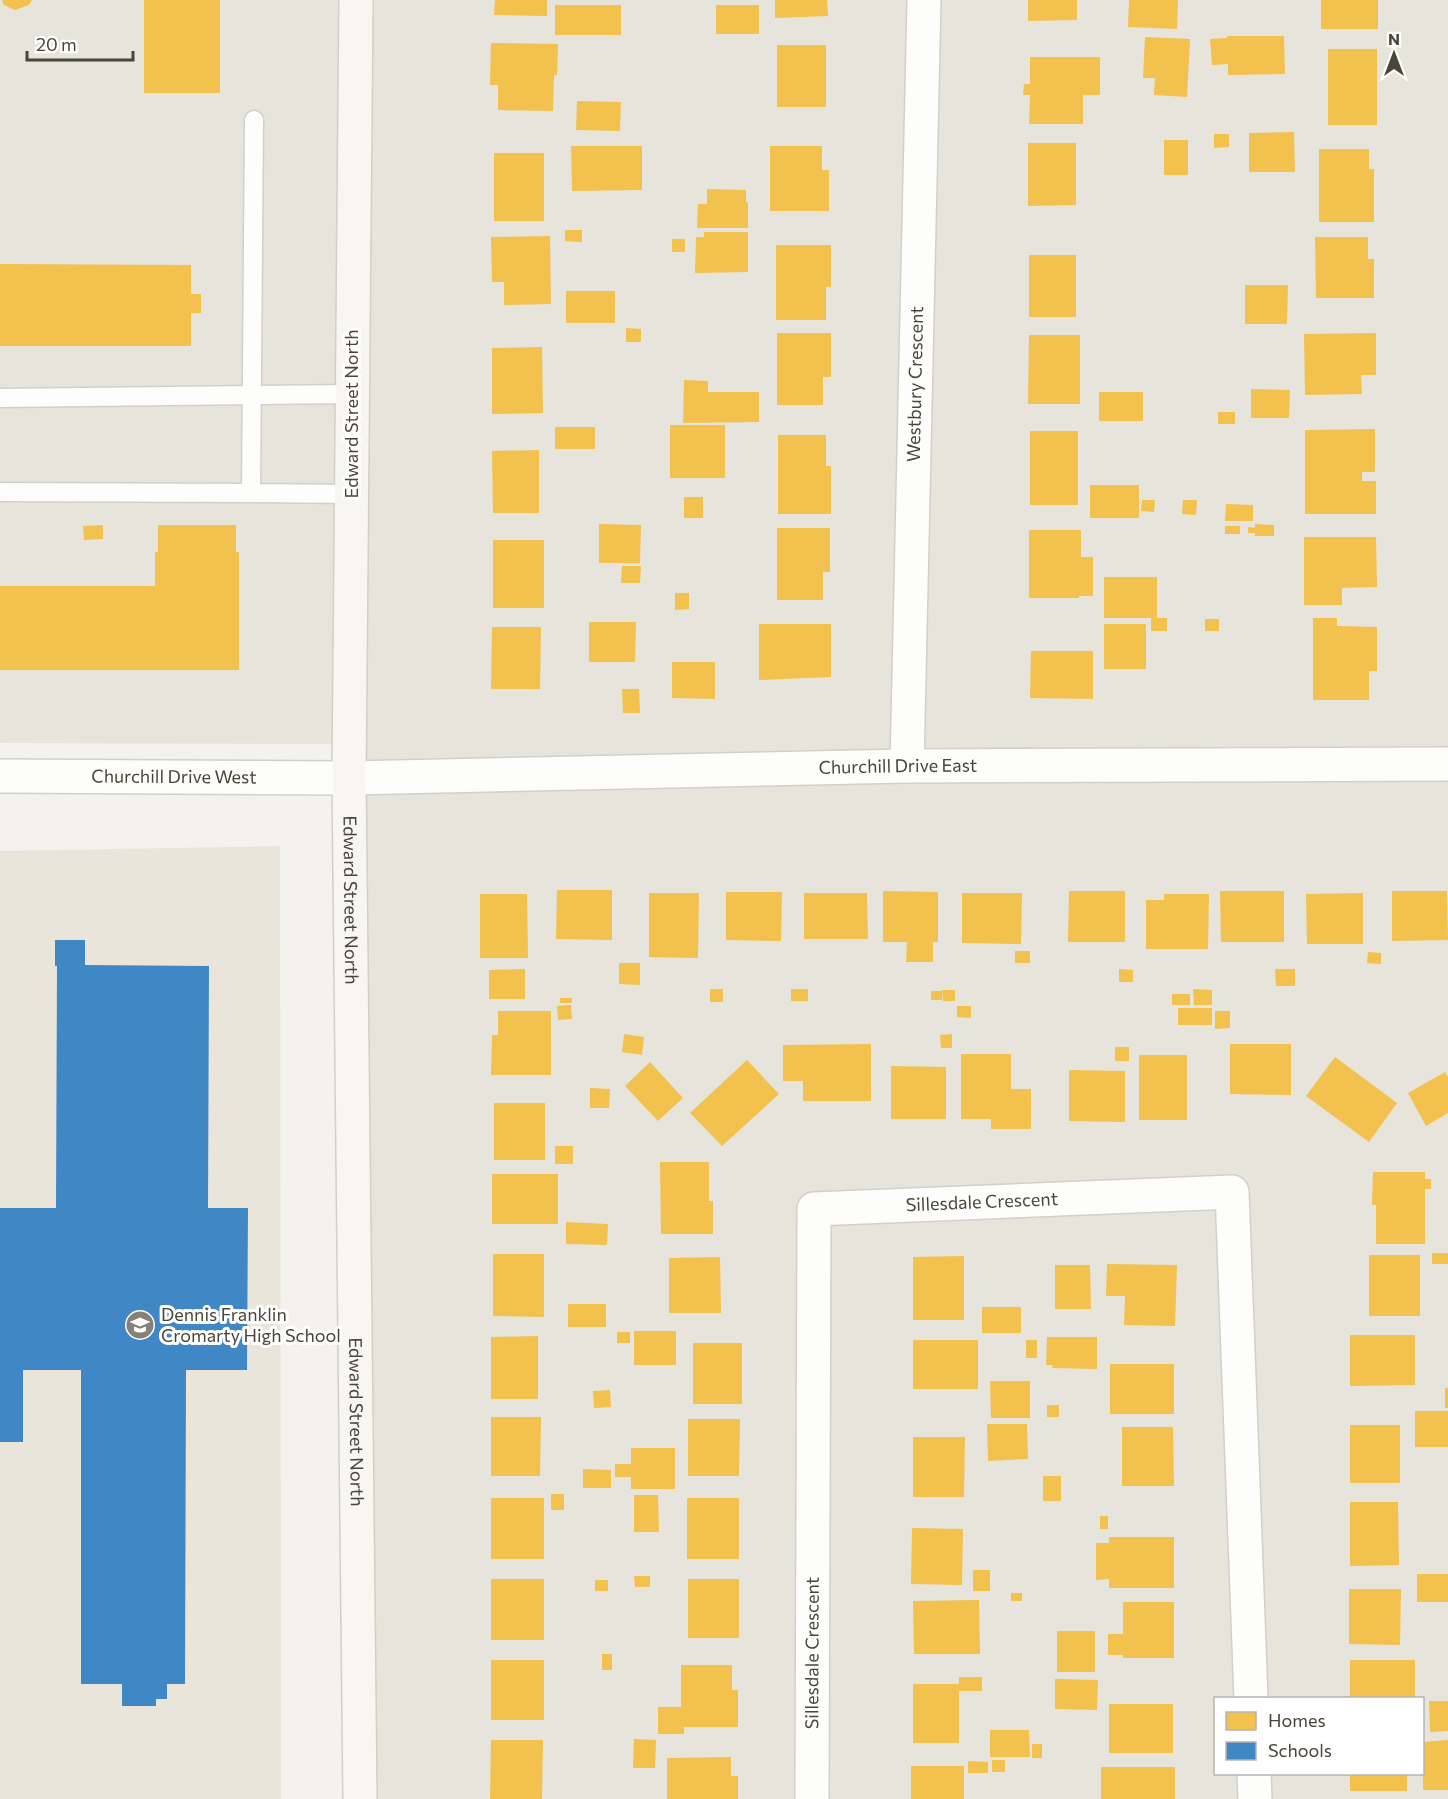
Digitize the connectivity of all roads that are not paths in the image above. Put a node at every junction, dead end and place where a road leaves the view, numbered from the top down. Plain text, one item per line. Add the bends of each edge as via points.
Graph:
1 (356, 0) edge
2 (924, 0) edge
3 (254, 120) dead end
4 (353, 394) junction
5 (252, 395) junction
6 (0, 398) edge
7 (0, 492) edge
8 (251, 493) junction
9 (351, 494) junction
10 (1448, 764) edge
11 (907, 766) junction
12 (0, 776) edge
13 (350, 777) junction
14 (1251, 1697) edge
15 (1254, 1775) edge
16 (360, 1799) edge
17 (812, 1799) edge
18 (1255, 1799) edge

1 - 4 main road, Edward Street North
2 - 11 street, Westbury Crescent
3 - 5 lane
4 - 5 lane
4 - 9 main road, Edward Street North
5 - 6 lane
5 - 8 lane
7 - 8 lane
8 - 9 lane
9 - 13 main road, Edward Street North
10 - 11 street, Churchill Drive East
11 - 13 street, Churchill Drive East
12 - 13 street, Churchill Drive West
13 - 16 main road, Edward Street North
14 - 17 street, Sillesdale Crescent via 1232,1192 814,1209
15 - 18 street

